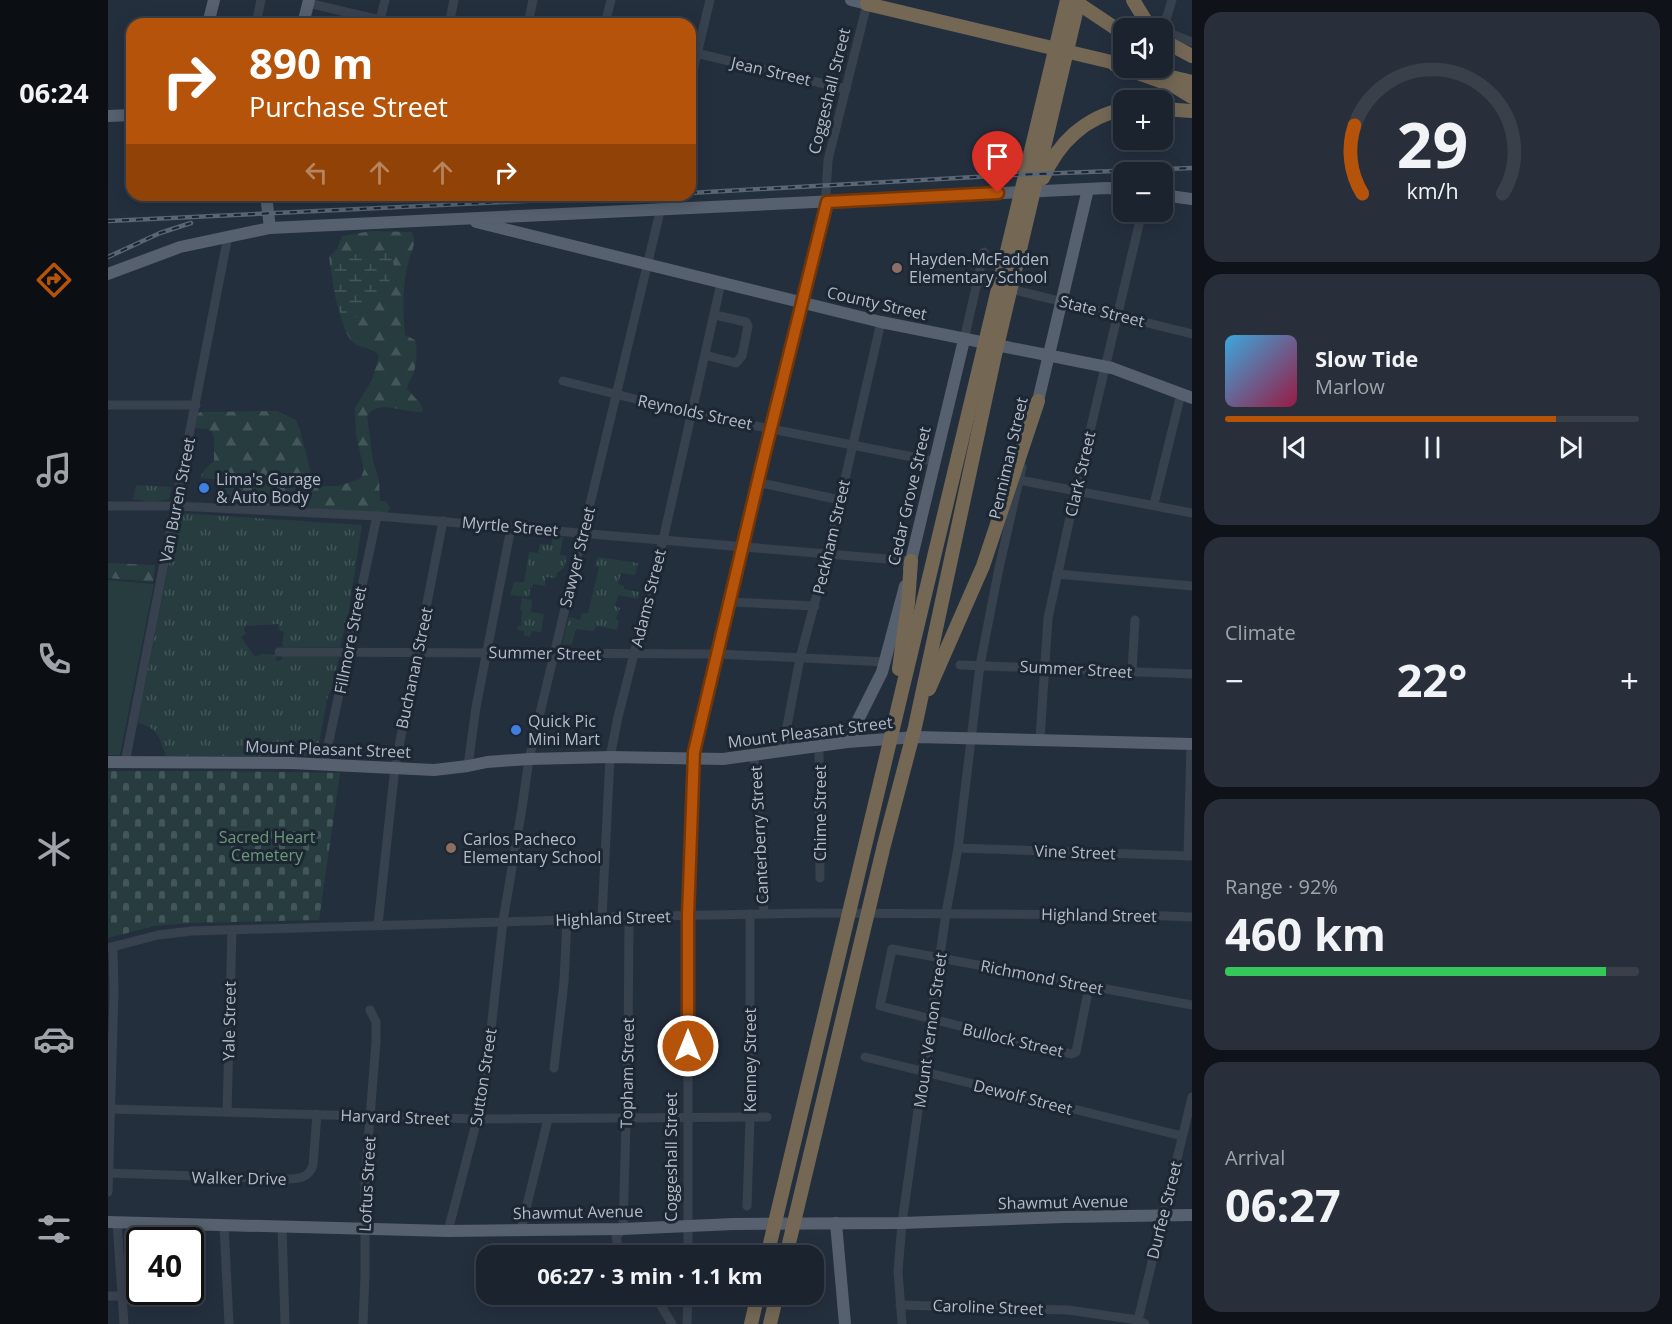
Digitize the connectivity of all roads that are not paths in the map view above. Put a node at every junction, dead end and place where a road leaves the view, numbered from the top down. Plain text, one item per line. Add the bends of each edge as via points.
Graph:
1 (214, 0) edge
2 (261, 0) edge
3 (385, 0) edge
4 (454, 0) edge
5 (533, 0) edge
6 (611, 0) edge
7 (710, 0) edge
8 (851, 0) edge
9 (1067, 0) edge
10 (1073, 0) edge
11 (1079, 0) edge
12 (1133, 0) edge
13 (1172, 0) edge
14 (309, 1) edge
15 (868, 2) edge
16 (210, 18) edge
17 (257, 18) edge
18 (305, 18) edge
19 (373, 18) edge
20 (380, 18) edge
21 (450, 18) edge
22 (529, 18) edge
23 (606, 18) edge
24 (1144, 18) edge
25 (1166, 18) edge
26 (1113, 27) edge
27 (1173, 37) edge
28 (1173, 42) edge
29 (1192, 42) edge
30 (696, 53) joint
31 (1173, 56) edge
32 (1192, 56) edge
33 (1102, 60) junction
34 (1192, 62) edge
35 (1113, 63) edge
36 (1173, 78) edge
37 (1192, 82) edge
38 (846, 89) junction
39 (1192, 97) edge
40 (1173, 110) edge
41 (1192, 111) edge
42 (1113, 112) edge
43 (108, 116) edge
44 (126, 116) edge
45 (1113, 188) edge
46 (1088, 189) junction
47 (1173, 196) edge
48 (1192, 199) edge
49 (267, 201) edge
50 (662, 201) edge
51 (827, 202) junction
52 (660, 209) junction
53 (520, 215) junction
54 (466, 219) junction
55 (1140, 222) edge
56 (270, 228) junction
57 (1025, 228) junction
58 (518, 233) junction
59 (228, 236) junction
60 (984, 252) dead end
61 (647, 266) junction
62 (108, 274) edge
63 (978, 281) junction
64 (721, 284) junction
65 (1062, 302) junction
66 (802, 303) junction
67 (715, 315) junction
68 (1117, 315) junction
69 (881, 322) junction
70 (1192, 334) edge
71 (964, 340) junction
72 (705, 355) junction
73 (1049, 356) junction
74 (988, 358) junction
75 (1104, 366) junction
76 (563, 381) dead end
77 (616, 394) junction
78 (1187, 396) edge
79 (1038, 401) junction
80 (108, 405) edge
81 (196, 405) junction
82 (691, 413) junction
83 (770, 428) junction
84 (854, 445) junction
85 (933, 461) junction
86 (1019, 480) junction
87 (758, 482) junction
88 (1076, 490) junction
89 (840, 500) junction
90 (1154, 504) junction
91 (108, 506) edge
92 (176, 506) junction
93 (1192, 513) edge
94 (376, 516) junction
95 (442, 521) junction
96 (511, 528) junction
97 (584, 532) junction
98 (663, 540) junction
99 (743, 545) junction
100 (828, 553) junction
101 (911, 561) junction
102 (1057, 574) junction
103 (1192, 586) edge
104 (730, 602) junction
105 (815, 606) junction
106 (1135, 620) dead end
107 (279, 652) dead end
108 (417, 652) junction
109 (487, 652) junction
110 (553, 652) junction
111 (348, 653) junction
112 (718, 654) junction
113 (634, 655) junction
114 (800, 658) junction
115 (886, 662) junction
116 (960, 665) dead end
117 (980, 665) junction
118 (1045, 668) junction
119 (1132, 672) junction
120 (1192, 674) edge
121 (915, 727) junction
122 (892, 728) junction
123 (970, 737) junction
124 (1040, 740) junction
125 (848, 742) junction
126 (1192, 744) edge
127 (819, 747) junction
128 (782, 752) junction
129 (754, 756) junction
130 (610, 757) junction
131 (529, 759) junction
132 (693, 759) junction
133 (108, 762) edge
134 (125, 763) junction
135 (324, 764) junction
136 (468, 766) junction
137 (395, 767) junction
138 (957, 848) junction
139 (1190, 856) edge
140 (820, 878) dead end
141 (946, 913) junction
142 (750, 914) junction
143 (764, 914) junction
144 (688, 916) junction
145 (602, 917) junction
146 (629, 917) junction
147 (1192, 917) edge
148 (567, 920) junction
149 (503, 921) junction
150 (378, 924) junction
151 (232, 930) junction
152 (110, 948) edge
153 (940, 958) junction
154 (1089, 987) junction
155 (1192, 1005) edge
156 (880, 1006) joint
157 (370, 1010) dead end
158 (932, 1021) junction
159 (110, 1049) edge
160 (865, 1057) dead end
161 (554, 1068) dead end
162 (924, 1072) junction
163 (1192, 1097) edge
164 (111, 1109) junction
165 (227, 1112) junction
166 (317, 1114) junction
167 (372, 1116) junction
168 (766, 1117) dead end
169 (627, 1118) junction
170 (750, 1118) junction
171 (478, 1119) junction
172 (548, 1119) junction
173 (687, 1119) junction
174 (1182, 1136) junction
175 (108, 1173) edge
176 (108, 1192) edge
177 (747, 1206) dead end
178 (1192, 1215) edge
179 (1162, 1216) junction
180 (113, 1222) edge
181 (836, 1223) junction
182 (902, 1223) junction
183 (224, 1225) junction
184 (282, 1226) junction
185 (687, 1227) junction
186 (364, 1229) junction
187 (521, 1229) junction
188 (622, 1229) junction
189 (448, 1231) junction
190 (618, 1245) edge
191 (688, 1245) edge
192 (770, 1245) edge
193 (789, 1245) edge
194 (108, 1296) edge
195 (122, 1296) junction
196 (661, 1305) edge
197 (688, 1305) edge
198 (755, 1305) edge
199 (774, 1305) edge
200 (900, 1305) junction
201 (1140, 1323) edge
202 (124, 1324) edge
203 (228, 1324) edge
204 (285, 1324) edge
205 (363, 1324) edge
206 (672, 1324) edge
207 (687, 1324) edge
208 (751, 1324) edge
209 (770, 1324) edge
210 (845, 1324) edge
211 (902, 1324) edge

1 - 16 main road
2 - 17 street
3 - 20 street
4 - 21 street
5 - 22 street
6 - 23 street
7 - 30 street
8 - 15 main road
9 - 74 highway
10 - 26 highway
11 - 57 highway
12 - 24 highway
13 - 25 street
14 - 18 main road
14 - 19 street
15 - 33 highway
15 - 38 street, Coggeshall Street
27 - 29 street
28 - 32 highway
30 - 38 street, Jean Street
31 - 34 highway
33 - 35 highway
33 - 39 highway via 1170,84
36 - 37 highway
38 - 51 street, Coggeshall Street via 827,165
40 - 41 highway
42 - 57 highway via 1087,123 1062,146 1045,172
43 - 44 main road
45 - 46 main road
46 - 51 main road
46 - 65 main road, Penniman Street
47 - 48 main road
49 - 56 main road
50 - 52 street, Sawyer Street
51 - 52 main road
51 - 66 street, Coggeshall Street
52 - 53 main road
52 - 61 street, Sawyer Street
53 - 54 main road
53 - 58 main road
54 - 56 main road
54 - 58 main road, County Street
55 - 68 street, Clark Street
56 - 59 main road
57 - 74 highway
58 - 61 main road, County Street
59 - 62 main road via 172,250
59 - 81 street, Van Buren Street
60 - 63 street, Cedar Grove Street
61 - 64 main road, County Street
61 - 77 street, Sawyer Street
63 - 65 street, State Street
63 - 71 street, Cedar Grove Street
64 - 66 main road, County Street
64 - 67 street, Adams Street
65 - 68 street, State Street
65 - 73 main road, Penniman Street
66 - 69 main road, County Street
66 - 83 street, Coggeshall Street
67 - 72 street, Adams Street
67 - 72 street via 746,322 742,356 736,363
68 - 70 street, State Street
68 - 75 street, Clark Street
69 - 71 main road, County Street
69 - 84 street, Peckham Street
71 - 73 main road, County Street
71 - 85 main road, Cedar Grove Street
72 - 82 street, Adams Street
73 - 75 main road, County Street
73 - 79 main road, Penniman Street
74 - 121 highway
74 - 122 highway
75 - 78 main road, County Street
75 - 88 street, Clark Street
76 - 77 street, Reynolds Street
77 - 82 street, Reynolds Street
77 - 97 street, Sawyer Street
78 - 90 street
79 - 86 street, Penniman Street
79 - 121 highway via 983,566
80 - 81 street
81 - 92 street, Van Buren Street
82 - 83 street, Reynolds Street
82 - 98 street, Adams Street
83 - 84 street, Reynolds Street
83 - 87 street, Coggeshall Street
84 - 85 street, Reynolds Street
84 - 89 street, Peckham Street
85 - 101 main road, Cedar Grove Street
86 - 88 street
86 - 117 street, Penniman Street
87 - 89 street
87 - 99 street, Coggeshall Street
88 - 90 street
88 - 102 street, Clark Street
89 - 100 street, Peckham Street
90 - 93 street
91 - 92 street, Myrtle Street
92 - 94 street, Myrtle Street
92 - 134 street, Van Buren Street
94 - 95 street, Myrtle Street
94 - 111 street, Fillmore Street
95 - 96 street, Myrtle Street
95 - 108 street, Buchanan Street
96 - 97 street, Myrtle Street
96 - 109 street
97 - 98 street, Myrtle Street
97 - 110 street, Sawyer Street
98 - 99 street, Myrtle Street
98 - 113 street, Adams Street
99 - 100 street, Myrtle Street
99 - 104 street, Coggeshall Street
100 - 101 street, Myrtle Street
100 - 105 street, Peckham Street
101 - 115 main road, Cedar Grove Street
101 - 122 highway
102 - 103 street
102 - 118 street, Clark Street via 1048,618
104 - 105 street
104 - 112 street, Coggeshall Street
105 - 114 street, Peckham Street
106 - 119 street
107 - 111 street, Summer Street
108 - 109 street, Summer Street
108 - 111 street, Summer Street
108 - 137 street, Buchanan Street
109 - 110 street, Summer Street
109 - 136 street
110 - 113 street, Summer Street
110 - 131 street, Sawyer Street
111 - 135 street, Fillmore Street
112 - 113 street, Summer Street
112 - 114 street, Summer Street
112 - 132 street, Coggeshall Street
113 - 130 street, Adams Street
114 - 115 street, Summer Street
114 - 128 street, Peckham Street
115 - 125 main road, Cedar Grove Street
116 - 117 street, Summer Street
117 - 118 street, Summer Street
117 - 123 street, Penniman Street
118 - 119 street, Summer Street
118 - 124 street, Clark Street
119 - 120 street, Summer Street
121 - 193 highway
122 - 192 highway
123 - 124 main road, Mount Pleasant Street
123 - 125 main road, Mount Pleasant Street
123 - 138 street, Mount Vernon Street
124 - 126 main road, Mount Pleasant Street
125 - 127 main road, Mount Pleasant Street
126 - 139 street
127 - 128 main road, Mount Pleasant Street
127 - 140 street, Chime Street
128 - 129 main road, Mount Pleasant Street
129 - 132 main road, Mount Pleasant Street
129 - 143 street, Canterberry Street
130 - 131 main road, Mount Pleasant Street
130 - 132 main road, Mount Pleasant Street
130 - 145 street, Adams Street
131 - 136 main road, Mount Pleasant Street
131 - 149 street, Sawyer Street
132 - 144 street, Coggeshall Street
133 - 134 main road, Mount Pleasant Street
134 - 135 main road, Mount Pleasant Street
135 - 137 main road, Mount Pleasant Street
136 - 137 main road, Mount Pleasant Street via 434,770
137 - 150 street, Buchanan Street
138 - 139 street, Vine Street
138 - 141 street, Mount Vernon Street
141 - 143 street, Highland Street
141 - 147 street, Highland Street
141 - 153 street, Mount Vernon Street
142 - 143 street, Highland Street
142 - 144 street, Highland Street
142 - 170 street, Kenney Street
144 - 146 street, Highland Street
144 - 173 street, Coggeshall Street
145 - 146 street, Highland Street
145 - 148 street, Highland Street
146 - 169 street, Topham Street
148 - 149 street, Highland Street
148 - 161 street
149 - 150 street, Highland Street
149 - 171 street, Sutton Street
150 - 151 street, Highland Street
151 - 152 street, Highland Street via 172,932
151 - 165 street, Yale Street
152 - 159 street via 114,992
153 - 154 street, Richmond Street
153 - 156 street, Richmond Street via 892,949
153 - 158 street, Mount Vernon Street
154 - 155 street, Richmond Street
154 - 158 street, Bullock Street via 1076,1052 1071,1054
156 - 158 street, Bullock Street
157 - 167 street, Loftus Street via 376,1022
158 - 162 street, Mount Vernon Street
159 - 164 street
160 - 162 street, Dewolf Street
162 - 174 street, Dewolf Street
162 - 182 street, Mount Vernon Street
163 - 174 street, Durfee Street
164 - 165 street, Harvard Street
164 - 175 street
165 - 166 street, Harvard Street
166 - 167 street, Harvard Street
166 - 175 street, Walker Drive via 313,1165 302,1178
167 - 171 street, Harvard Street
167 - 186 street, Loftus Street
168 - 170 street, Harvard Street
169 - 172 street, Harvard Street
169 - 173 street, Harvard Street
169 - 188 street, Topham Street
170 - 173 street, Harvard Street
170 - 177 street, Kenney Street
171 - 172 street, Harvard Street
171 - 189 street, Sutton Street
172 - 187 street
173 - 185 street, Coggeshall Street
174 - 179 street, Durfee Street
175 - 176 street
178 - 179 main road, Shawmut Avenue
179 - 182 main road, Shawmut Avenue
179 - 201 street, Durfee Street
180 - 183 main road, Shawmut Avenue
180 - 195 street
181 - 182 main road, Shawmut Avenue
181 - 185 main road, Shawmut Avenue
181 - 210 main road
182 - 200 street, Mount Vernon Street
183 - 184 main road, Shawmut Avenue
183 - 203 street
184 - 186 main road, Shawmut Avenue
184 - 204 street
185 - 188 main road, Shawmut Avenue
185 - 191 street, Coggeshall Street
186 - 189 main road, Shawmut Avenue
186 - 205 street, Loftus Street
187 - 188 main road, Shawmut Avenue
187 - 189 main road, Shawmut Avenue
188 - 190 street, Topham Street via 616,1237
194 - 195 street
195 - 202 street
196 - 206 street
197 - 207 street
198 - 208 highway
199 - 209 highway
200 - 201 street, Caroline Street via 1068,1310
200 - 211 street, Mount Vernon Street

